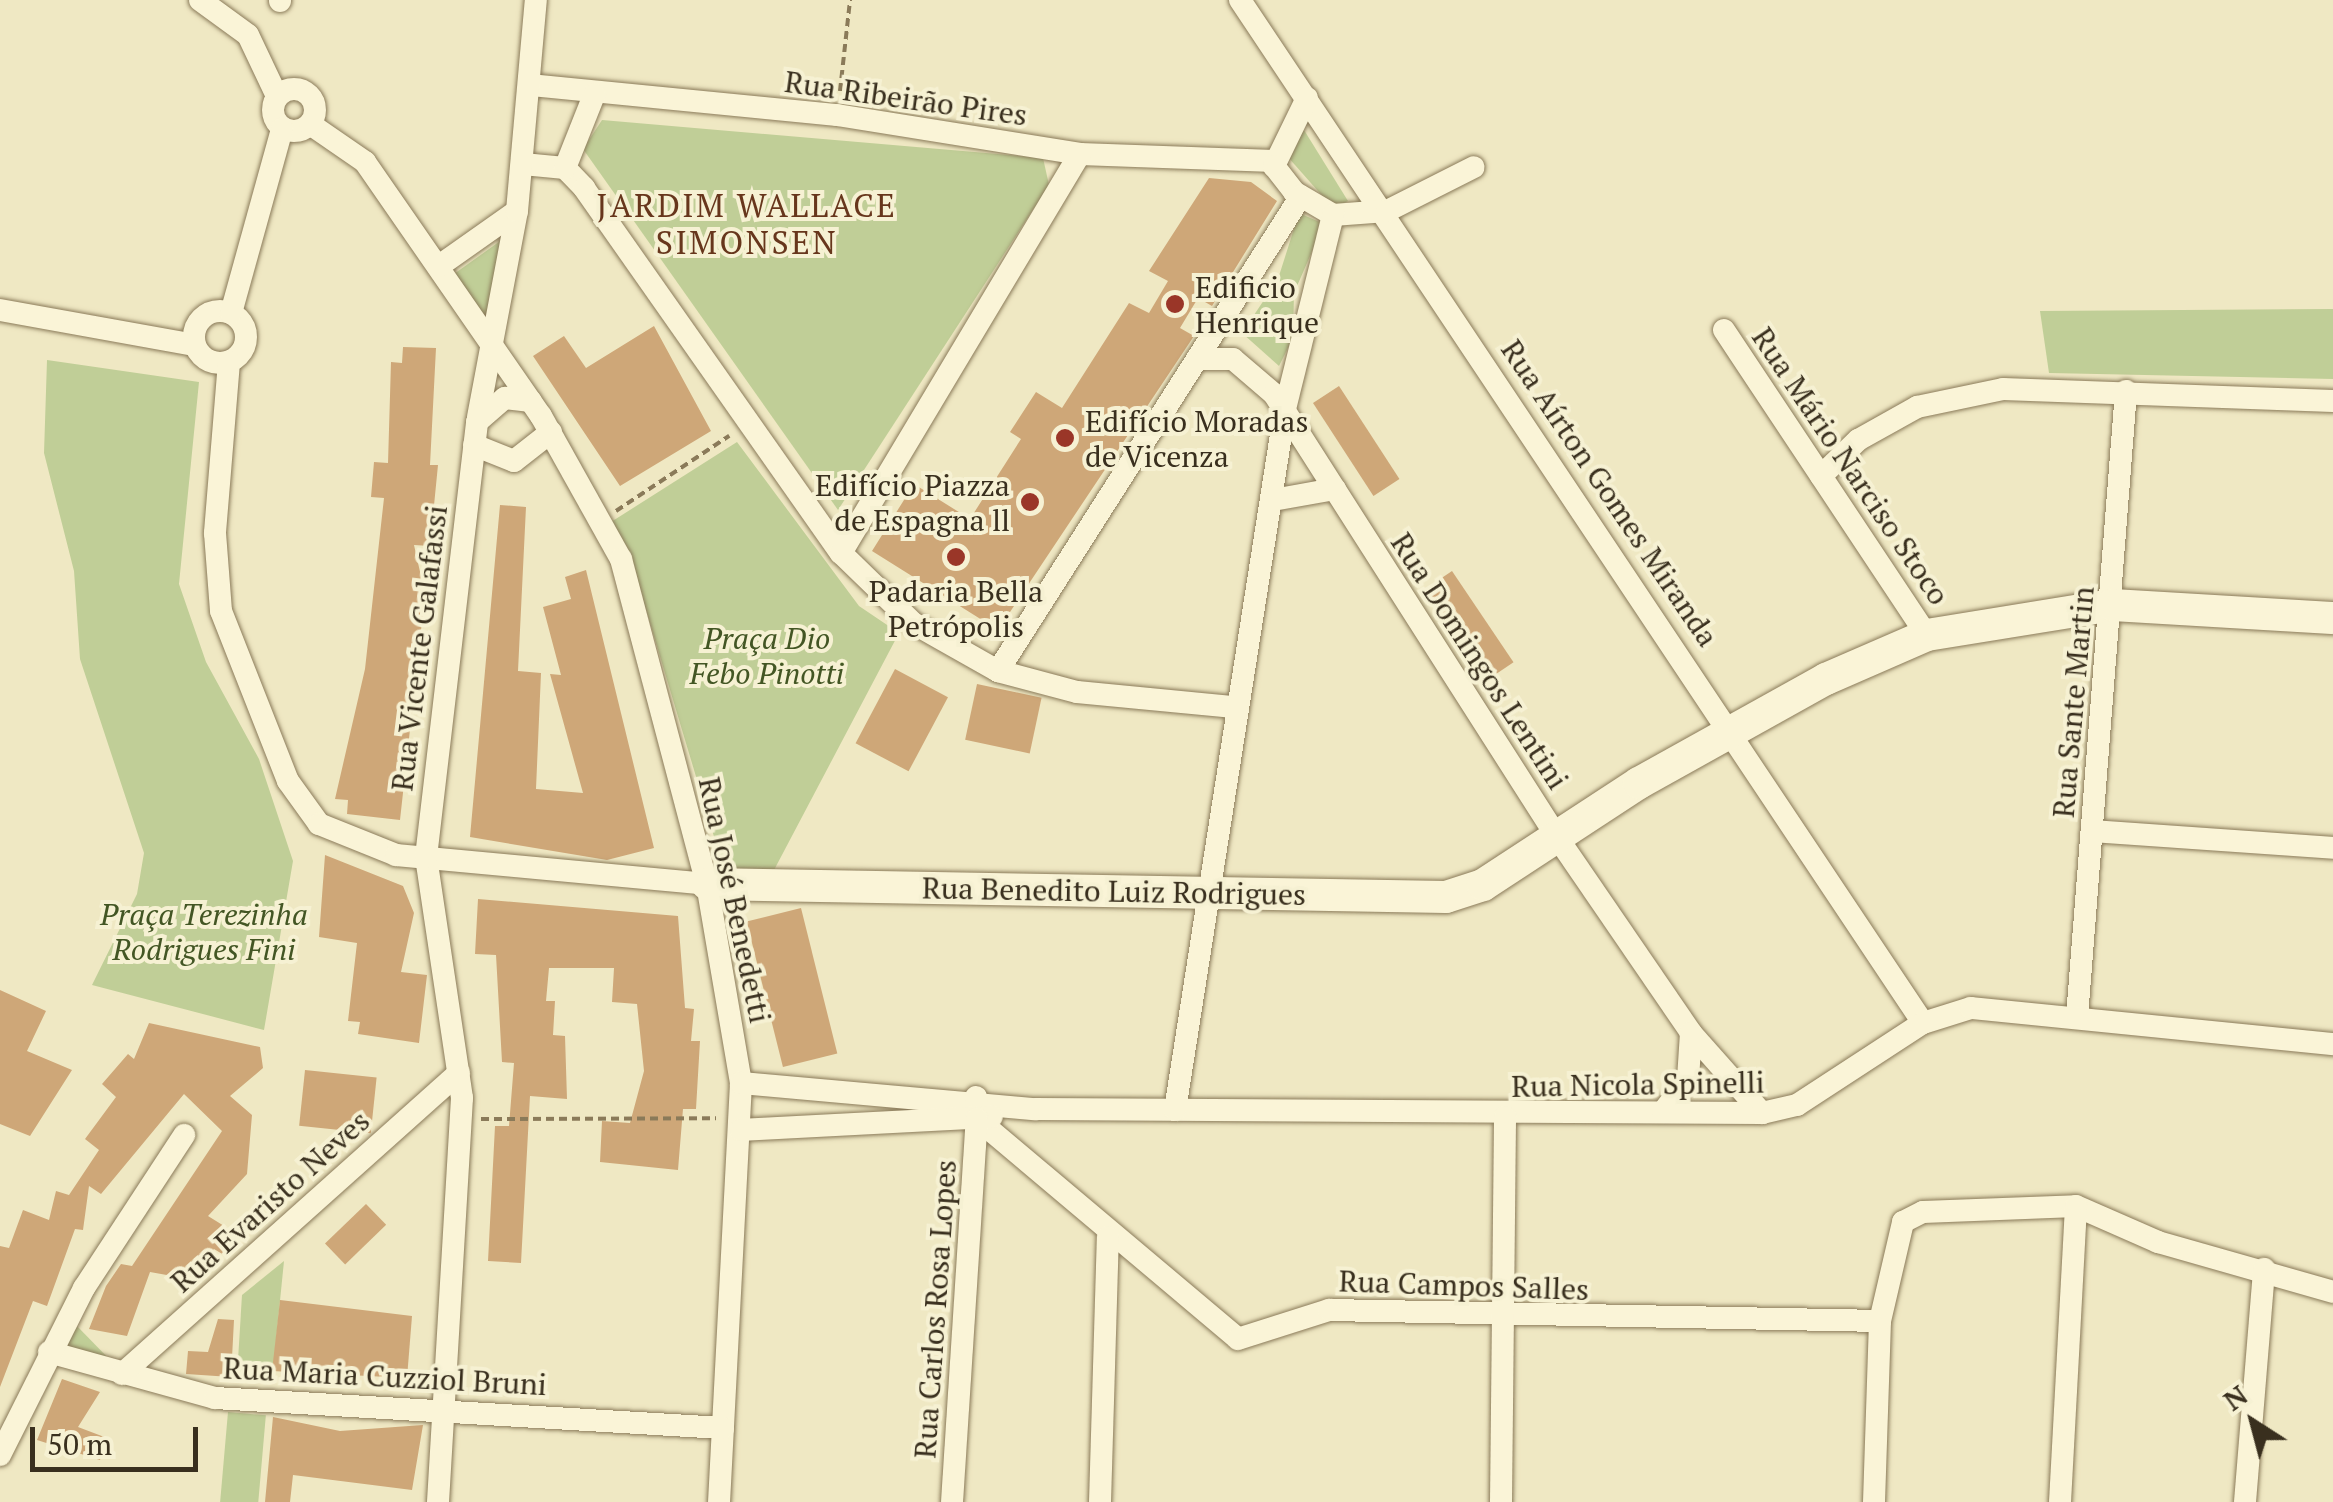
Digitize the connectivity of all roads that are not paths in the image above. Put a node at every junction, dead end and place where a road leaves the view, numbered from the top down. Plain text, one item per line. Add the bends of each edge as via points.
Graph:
1 (200, 0) edge
2 (536, 0) edge
3 (1240, 0) edge
4 (530, 84) junction
5 (594, 95) junction
6 (278, 96) junction
7 (1307, 98) junction
8 (310, 124) junction
9 (282, 129) junction
10 (1080, 154) junction
11 (1274, 161) junction
12 (523, 164) junction
13 (1474, 167) dead end
14 (565, 168) junction
15 (1301, 196) junction
16 (517, 211) junction
17 (1387, 211) junction
18 (1333, 215) junction
19 (439, 266) junction
20 (0, 310) edge
21 (231, 313) junction
22 (1724, 330) dead end
23 (194, 345) junction
24 (498, 350) junction
25 (1197, 359) junction
26 (229, 362) junction
27 (2126, 391) junction
28 (531, 401) junction
29 (2333, 401) edge
30 (1286, 409) junction
31 (551, 432) junction
32 (475, 433) junction
33 (1821, 476) junction
34 (1335, 489) junction
35 (1273, 500) junction
36 (842, 553) junction
37 (2112, 605) junction
38 (2333, 618) edge
39 (1927, 635) junction
40 (998, 672) junction
41 (1234, 707) junction
42 (1733, 731) junction
43 (2092, 831) junction
44 (1557, 837) junction
45 (2333, 848) edge
46 (426, 857) junction
47 (707, 884) junction
48 (1213, 891) junction
49 (2077, 1018) junction
50 (1923, 1023) junction
51 (1691, 1032) junction
52 (2333, 1044) edge
53 (459, 1074) junction
54 (742, 1084) junction
55 (976, 1108) junction
56 (1175, 1110) junction
57 (1664, 1112) junction
58 (1762, 1113) junction
59 (1504, 1117) junction
60 (741, 1124) junction
61 (184, 1135) dead end
62 (2076, 1206) junction
63 (1108, 1237) junction
64 (2264, 1270) junction
65 (2333, 1292) edge
66 (1504, 1318) junction
67 (1880, 1321) junction
68 (49, 1352) junction
69 (122, 1374) junction
70 (443, 1408) junction
71 (723, 1428) junction
72 (0, 1455) edge
73 (438, 1502) edge
74 (719, 1502) edge
75 (952, 1502) edge
76 (1100, 1502) edge
77 (1501, 1502) edge
78 (1874, 1502) edge
79 (2060, 1502) edge
80 (2245, 1502) edge

1 - 6 street via 248,35
2 - 4 street, Rua Vicente Galafassi
3 - 7 street, Rua Aírton Gomes Miranda
4 - 5 street, Rua Ribeirão Pires
4 - 12 street, Rua Vicente Galafassi
5 - 10 street, Rua Ribeirão Pires via 836,115
5 - 14 street
6 - 8 street, Rua José Benedetti via 308,94
6 - 9 street via 272,110
7 - 11 street
7 - 17 street, Rua Aírton Gomes Miranda
8 - 9 street
8 - 19 street, Rua José Benedetti via 366,162
9 - 21 street
10 - 11 street, Rua Ribeirão Pires
10 - 36 street
11 - 15 street
12 - 14 street
12 - 16 street, Rua Vicente Galafassi
13 - 17 street
14 - 36 street
15 - 18 street
15 - 25 street
16 - 19 street
16 - 24 street, Rua Vicente Galafassi
17 - 18 street
17 - 42 street, Rua Aírton Gomes Miranda
18 - 30 street
19 - 24 street, Rua José Benedetti
20 - 23 street
21 - 23 street via 199,320
21 - 26 street via 246,342
22 - 33 street, Rua Mário Narciso Stoco
23 - 26 street via 204,359
24 - 28 street, Rua José Benedetti
24 - 32 street, Rua Vicente Galafassi
25 - 30 street, Rua Domingos Lentini via 1244,364
25 - 40 street
26 - 46 street, Rua Benedito Luiz Rodrigues via 216,563 239,670 288,781 319,824 366,849
27 - 29 street
27 - 33 street via 2003,389 1917,407 1858,440
27 - 37 street, Rua Sante Martin
28 - 31 street, Rua José Benedetti
28 - 32 street via 505,398
30 - 34 street, Rua Domingos Lentini
30 - 35 street
31 - 32 street via 514,461
31 - 47 street, Rua José Benedetti via 604,518
32 - 46 street, Rua Vicente Galafassi
33 - 39 street, Rua Mário Narciso Stoco
34 - 35 street
34 - 44 street, Rua Domingos Lentini
35 - 41 street
36 - 40 street via 913,623
37 - 38 street, Rua Benedito Luiz Rodrigues
37 - 39 street, Rua Benedito Luiz Rodrigues
37 - 43 street, Rua Sante Martin
39 - 42 street, Rua Benedito Luiz Rodrigues
40 - 41 street via 1077,692
41 - 48 street
42 - 44 street, Rua Benedito Luiz Rodrigues
42 - 50 street, Rua Aírton Gomes Miranda
43 - 45 street
43 - 49 street, Rua Sante Martin
44 - 48 street, Rua Benedito Luiz Rodrigues via 1446,898
44 - 51 street, Rua Domingos Lentini
46 - 47 street, Rua Benedito Luiz Rodrigues
46 - 53 street, Rua Vicente Galafassi
47 - 48 street, Rua Benedito Luiz Rodrigues
47 - 54 street, Rua José Benedetti
48 - 56 street
49 - 50 street, Rua Nicola Spinelli via 1971,1008
49 - 52 street, Rua Nicola Spinelli
50 - 58 street, Rua Nicola Spinelli via 1824,1091
51 - 57 street via 1688,1079
51 - 58 street, Rua Domingos Lentini
53 - 69 street, Rua Evaristo Neves
53 - 70 street, Rua Vicente Galafassi
54 - 55 street, Rua Nicola Spinelli
54 - 60 street, Rua José Benedetti
55 - 56 street, Rua Nicola Spinelli
55 - 60 street, Rua Nicola Spinelli
55 - 63 street, Rua Campos Salles
55 - 75 street, Rua Carlos Rosa Lopes
56 - 59 street, Rua Nicola Spinelli
57 - 58 street, Rua Nicola Spinelli
57 - 59 street, Rua Nicola Spinelli
59 - 66 street
60 - 71 street, Rua José Benedetti
61 - 68 street
62 - 64 street via 2158,1242
62 - 67 street via 1923,1212 1903,1222
62 - 79 street
63 - 66 street, Rua Campos Salles via 1238,1339 1329,1310
63 - 76 street
64 - 65 street
64 - 80 street
66 - 67 street, Rua Campos Salles
66 - 77 street
67 - 78 street
68 - 69 street, Rua Maria Cuzziol Bruni
68 - 72 street
69 - 70 street, Rua Maria Cuzziol Bruni via 215,1398
70 - 71 street, Rua Maria Cuzziol Bruni
70 - 73 street, Rua Vicente Galafassi
71 - 74 street, Rua José Benedetti

